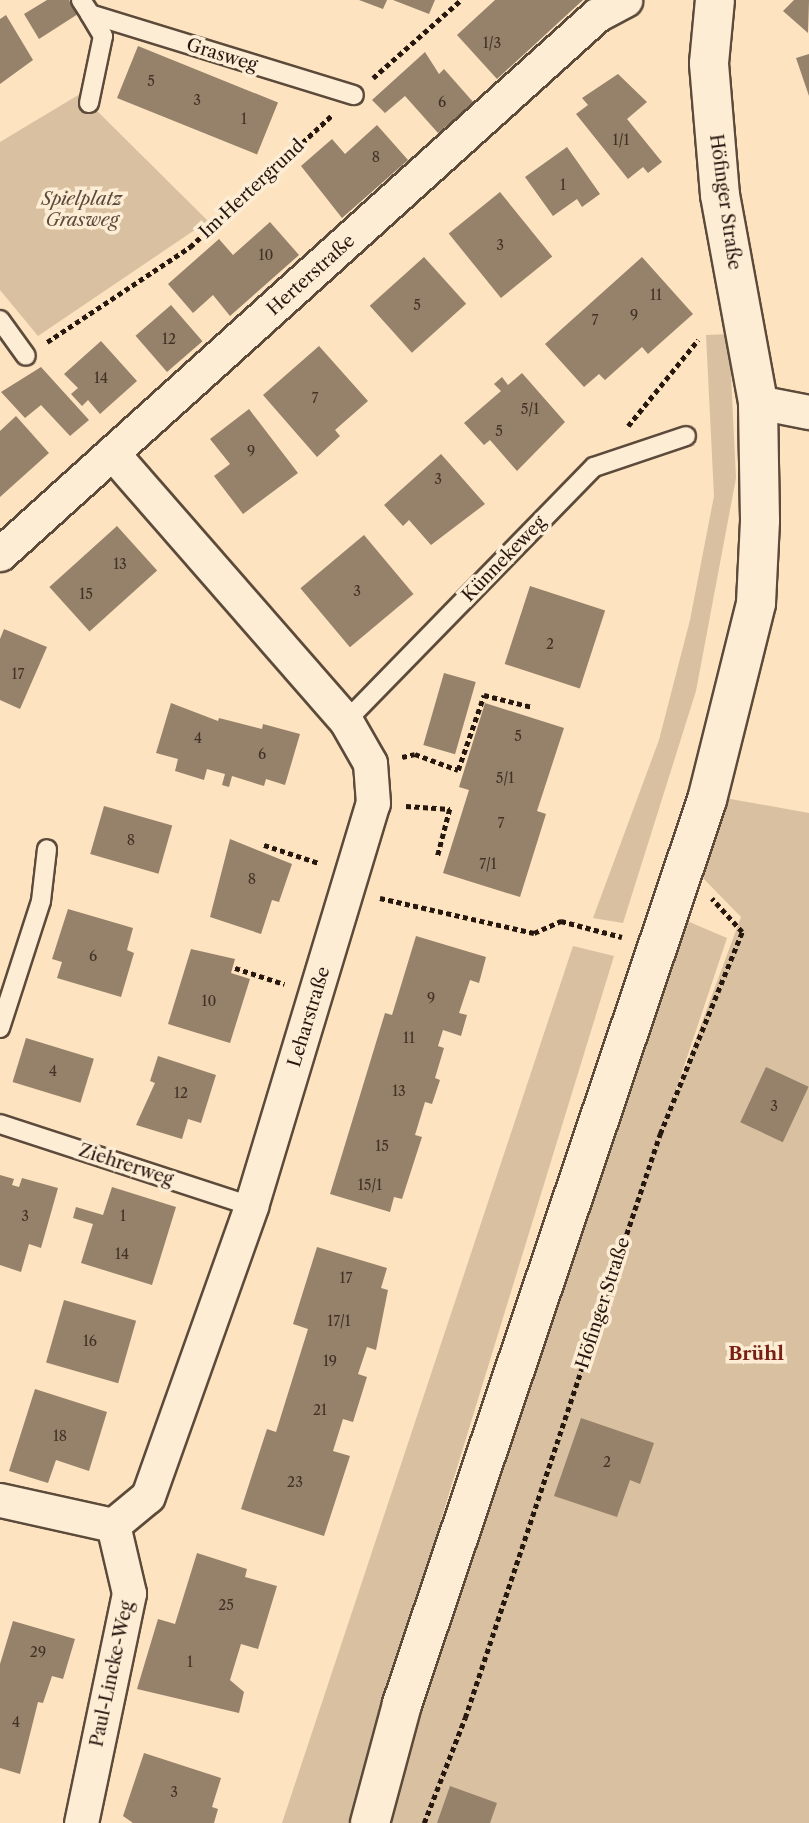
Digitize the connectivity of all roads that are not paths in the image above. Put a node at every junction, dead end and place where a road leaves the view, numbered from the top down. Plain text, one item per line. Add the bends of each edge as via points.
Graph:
1 (625, 0) edge
2 (715, 0) edge
3 (86, 7) edge
4 (354, 95) road end
5 (89, 103) dead end
6 (0, 320) edge
7 (26, 356) road end
8 (758, 402) junction
9 (809, 412) edge
10 (687, 436) dead end
11 (112, 453) junction
12 (0, 554) edge
13 (346, 721) junction
14 (47, 849) dead end
15 (0, 1028) edge
16 (0, 1124) edge
17 (251, 1206) junction
18 (0, 1500) edge
19 (113, 1525) junction
20 (81, 1823) edge
21 (370, 1823) edge

1 - 11 street, Herterstraße via 597,15
2 - 8 street, Höfinger Straße via 709,63 720,195
3 - 4 lane, Grasweg
3 - 5 lane, Grasweg via 103,37
6 - 7 lane
8 - 9 street
8 - 21 street, Höfinger Straße via 756,603 707,800 402,1704
10 - 13 lane, Künnekeweg via 594,467
11 - 12 street, Herterstraße
11 - 13 street, Leharstraße
13 - 17 street, Leharstraße via 370,762 373,803
14 - 15 lane via 41,901
16 - 17 lane, Ziehrerweg
17 - 19 street, Leharstraße via 148,1496
18 - 19 street
19 - 20 street, Paul-Lincke-Weg via 129,1593

